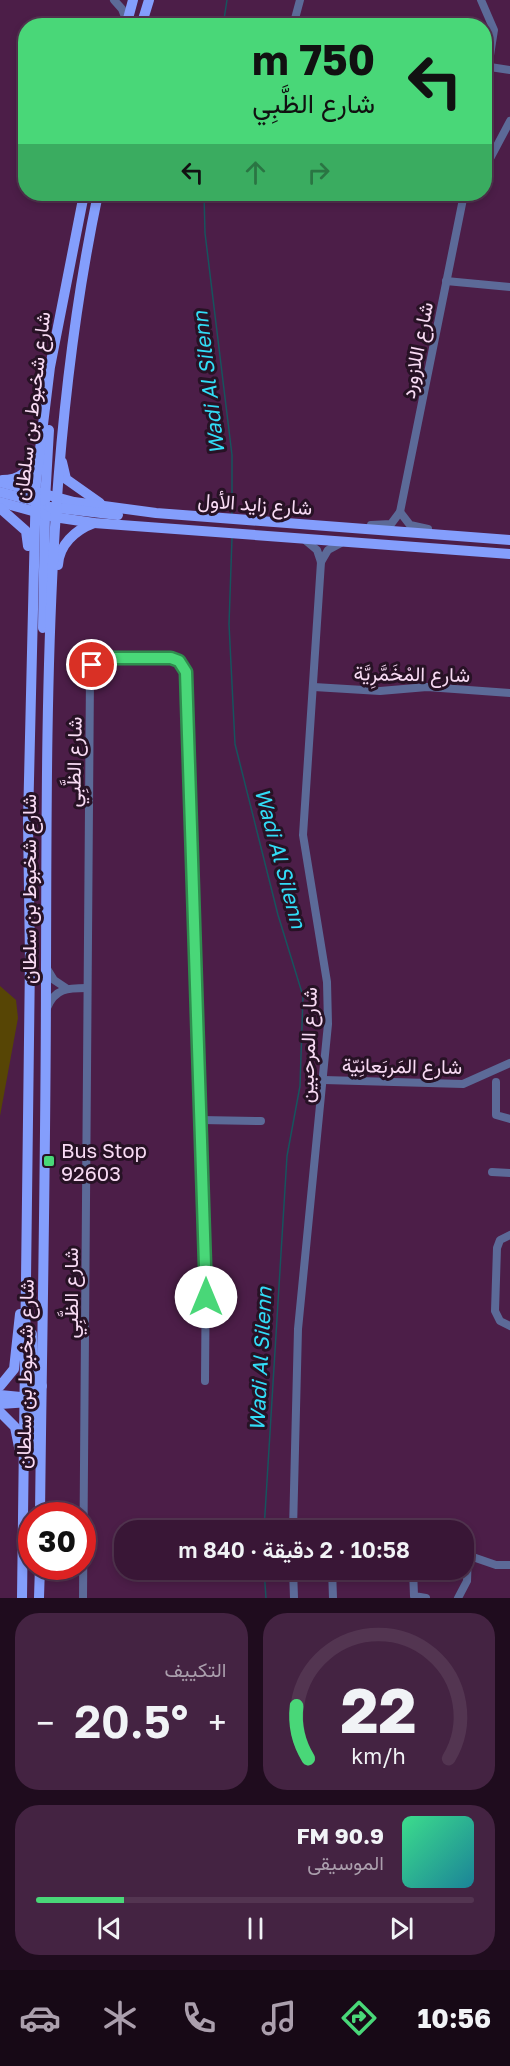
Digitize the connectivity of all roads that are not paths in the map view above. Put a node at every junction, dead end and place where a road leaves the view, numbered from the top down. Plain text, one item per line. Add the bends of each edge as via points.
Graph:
1 (117, 0) edge
2 (133, 0) edge
3 (149, 0) edge
4 (300, 0) edge
5 (481, 0) edge
6 (124, 18) edge
7 (128, 18) edge
8 (143, 18) edge
9 (295, 18) edge
10 (489, 18) edge
11 (492, 25) edge
12 (492, 48) edge
13 (492, 67) edge
14 (510, 70) edge
15 (510, 121) edge
16 (492, 146) edge
17 (496, 147) junction
18 (492, 155) edge
19 (83, 201) edge
20 (97, 201) edge
21 (463, 201) edge
22 (446, 281) junction
23 (510, 287) edge
24 (50, 368) junction
25 (60, 441) junction
26 (41, 442) junction
27 (0, 481) edge
28 (0, 492) edge
29 (0, 502) edge
30 (45, 505) junction
31 (109, 507) junction
32 (0, 508) edge
33 (400, 512) junction
34 (156, 513) junction
35 (94, 523) junction
36 (356, 529) junction
37 (454, 537) junction
38 (304, 540) junction
39 (510, 540) edge
40 (343, 542) junction
41 (510, 554) edge
42 (321, 562) junction
43 (32, 580) junction
44 (48, 649) junction
45 (314, 687) junction
46 (510, 693) edge
47 (46, 967) junction
48 (66, 988) junction
49 (87, 988) junction
50 (46, 1010) junction
51 (510, 1063) edge
52 (324, 1080) junction
53 (496, 1082) dead end
54 (201, 1119) junction
55 (510, 1119) edge
56 (261, 1121) dead end
57 (492, 1172) dead end
58 (510, 1173) edge
59 (510, 1235) edge
60 (26, 1297) junction
61 (26, 1315) junction
62 (510, 1326) edge
63 (205, 1381) dead end
64 (0, 1386) edge
65 (42, 1389) junction
66 (0, 1395) edge
67 (24, 1400) junction
68 (0, 1404) edge
69 (0, 1412) edge
70 (24, 1483) junction
71 (40, 1490) junction
72 (40, 1502) edge
73 (293, 1520) edge
74 (474, 1557) edge
75 (510, 1565) edge
76 (40, 1580) edge
77 (293, 1580) edge
78 (332, 1580) edge
79 (413, 1580) edge
80 (467, 1580) edge
81 (22, 1598) edge
82 (39, 1598) edge
83 (84, 1598) edge
84 (294, 1598) edge
85 (333, 1598) edge
86 (426, 1598) edge
87 (458, 1598) edge

1 - 6 street
2 - 7 main road
3 - 8 main road
4 - 9 street
5 - 10 street
11 - 12 street
13 - 14 street
15 - 17 street
16 - 17 street
17 - 18 street
19 - 24 main road, شارع شخبوط بن سلطان
20 - 25 main road, شارع شخبوط بن سلطان via 81,281
21 - 22 street, شارع اللازورد
22 - 23 street
22 - 33 street, شارع اللازورد
24 - 26 main road, شارع شخبوط بن سلطان
24 - 30 main road
25 - 30 main road, شارع شخبوط بن سلطان
25 - 31 main road via 66,479
26 - 27 main road via 27,471
26 - 30 main road, شارع شخبوط بن سلطان
27 - 30 main road, شارع زايد الأول
28 - 30 main road
29 - 30 main road, شارع زايد الأول
30 - 31 main road, شارع زايد الأول
30 - 34 main road via 134,516
30 - 35 main road, شارع زايد الأول
30 - 43 main road, شارع شخبوط بن سلطان
30 - 44 main road, شارع شخبوط بن سلطان
31 - 34 main road, شارع زايد الأول
32 - 43 main road via 28,535
33 - 36 street via 391,524
33 - 37 street via 410,525
34 - 36 main road, شارع زايد الأول
35 - 38 main road, شارع زايد الأول
35 - 44 main road via 75,533 60,553
36 - 37 main road, شارع زايد الأول
37 - 39 main road, شارع زايد الأول
38 - 40 main road, شارع زايد الأول
38 - 42 street via 317,550
40 - 41 main road, شارع زايد الأول
40 - 42 street via 328,550
42 - 45 street, شارع المرحبين
43 - 60 main road, شارع شخبوط بن سلطان
44 - 47 main road, شارع شخبوط بن سلطان
45 - 46 street, شارع المْخَمَّرِيَّة via 380,691 427,687
45 - 52 street, شارع المرحبين via 304,845 327,982
47 - 48 street via 54,980
47 - 50 main road, شارع شخبوط بن سلطان
48 - 49 street
48 - 50 street via 53,997
49 - 54 street, شارع الظَّبِي via 90,670 105,658 175,659 186,672
49 - 83 street, شارع الظَّبِي
50 - 65 main road, شارع شخبوط بن سلطان
51 - 52 street, شارع المَربَعانِيّة via 463,1084
52 - 73 street, شارع المرحبين via 297,1338
53 - 55 street via 496,1115
54 - 56 street
54 - 63 street, شارع الظَّبِي
57 - 58 street
59 - 62 street via 500,1240 497,1248 495,1311 500,1322
60 - 61 main road, شارع شخبوط بن سلطان
60 - 64 main road via 18,1324 14,1369
61 - 65 main road via 32,1331 34,1387
61 - 67 main road, شارع شخبوط بن سلطان
65 - 67 main road
65 - 71 main road, شارع شخبوط بن سلطان
66 - 67 main road
67 - 68 main road
67 - 70 main road, شارع شخبوط بن سلطان
67 - 71 main road
69 - 70 main road via 15,1427
70 - 81 main road, شارع شخبوط بن سلطان
71 - 72 main road, شارع شخبوط بن سلطان
74 - 75 street via 496,1565
76 - 82 main road
77 - 84 street
78 - 85 street
79 - 86 street via 414,1596
80 - 87 street

